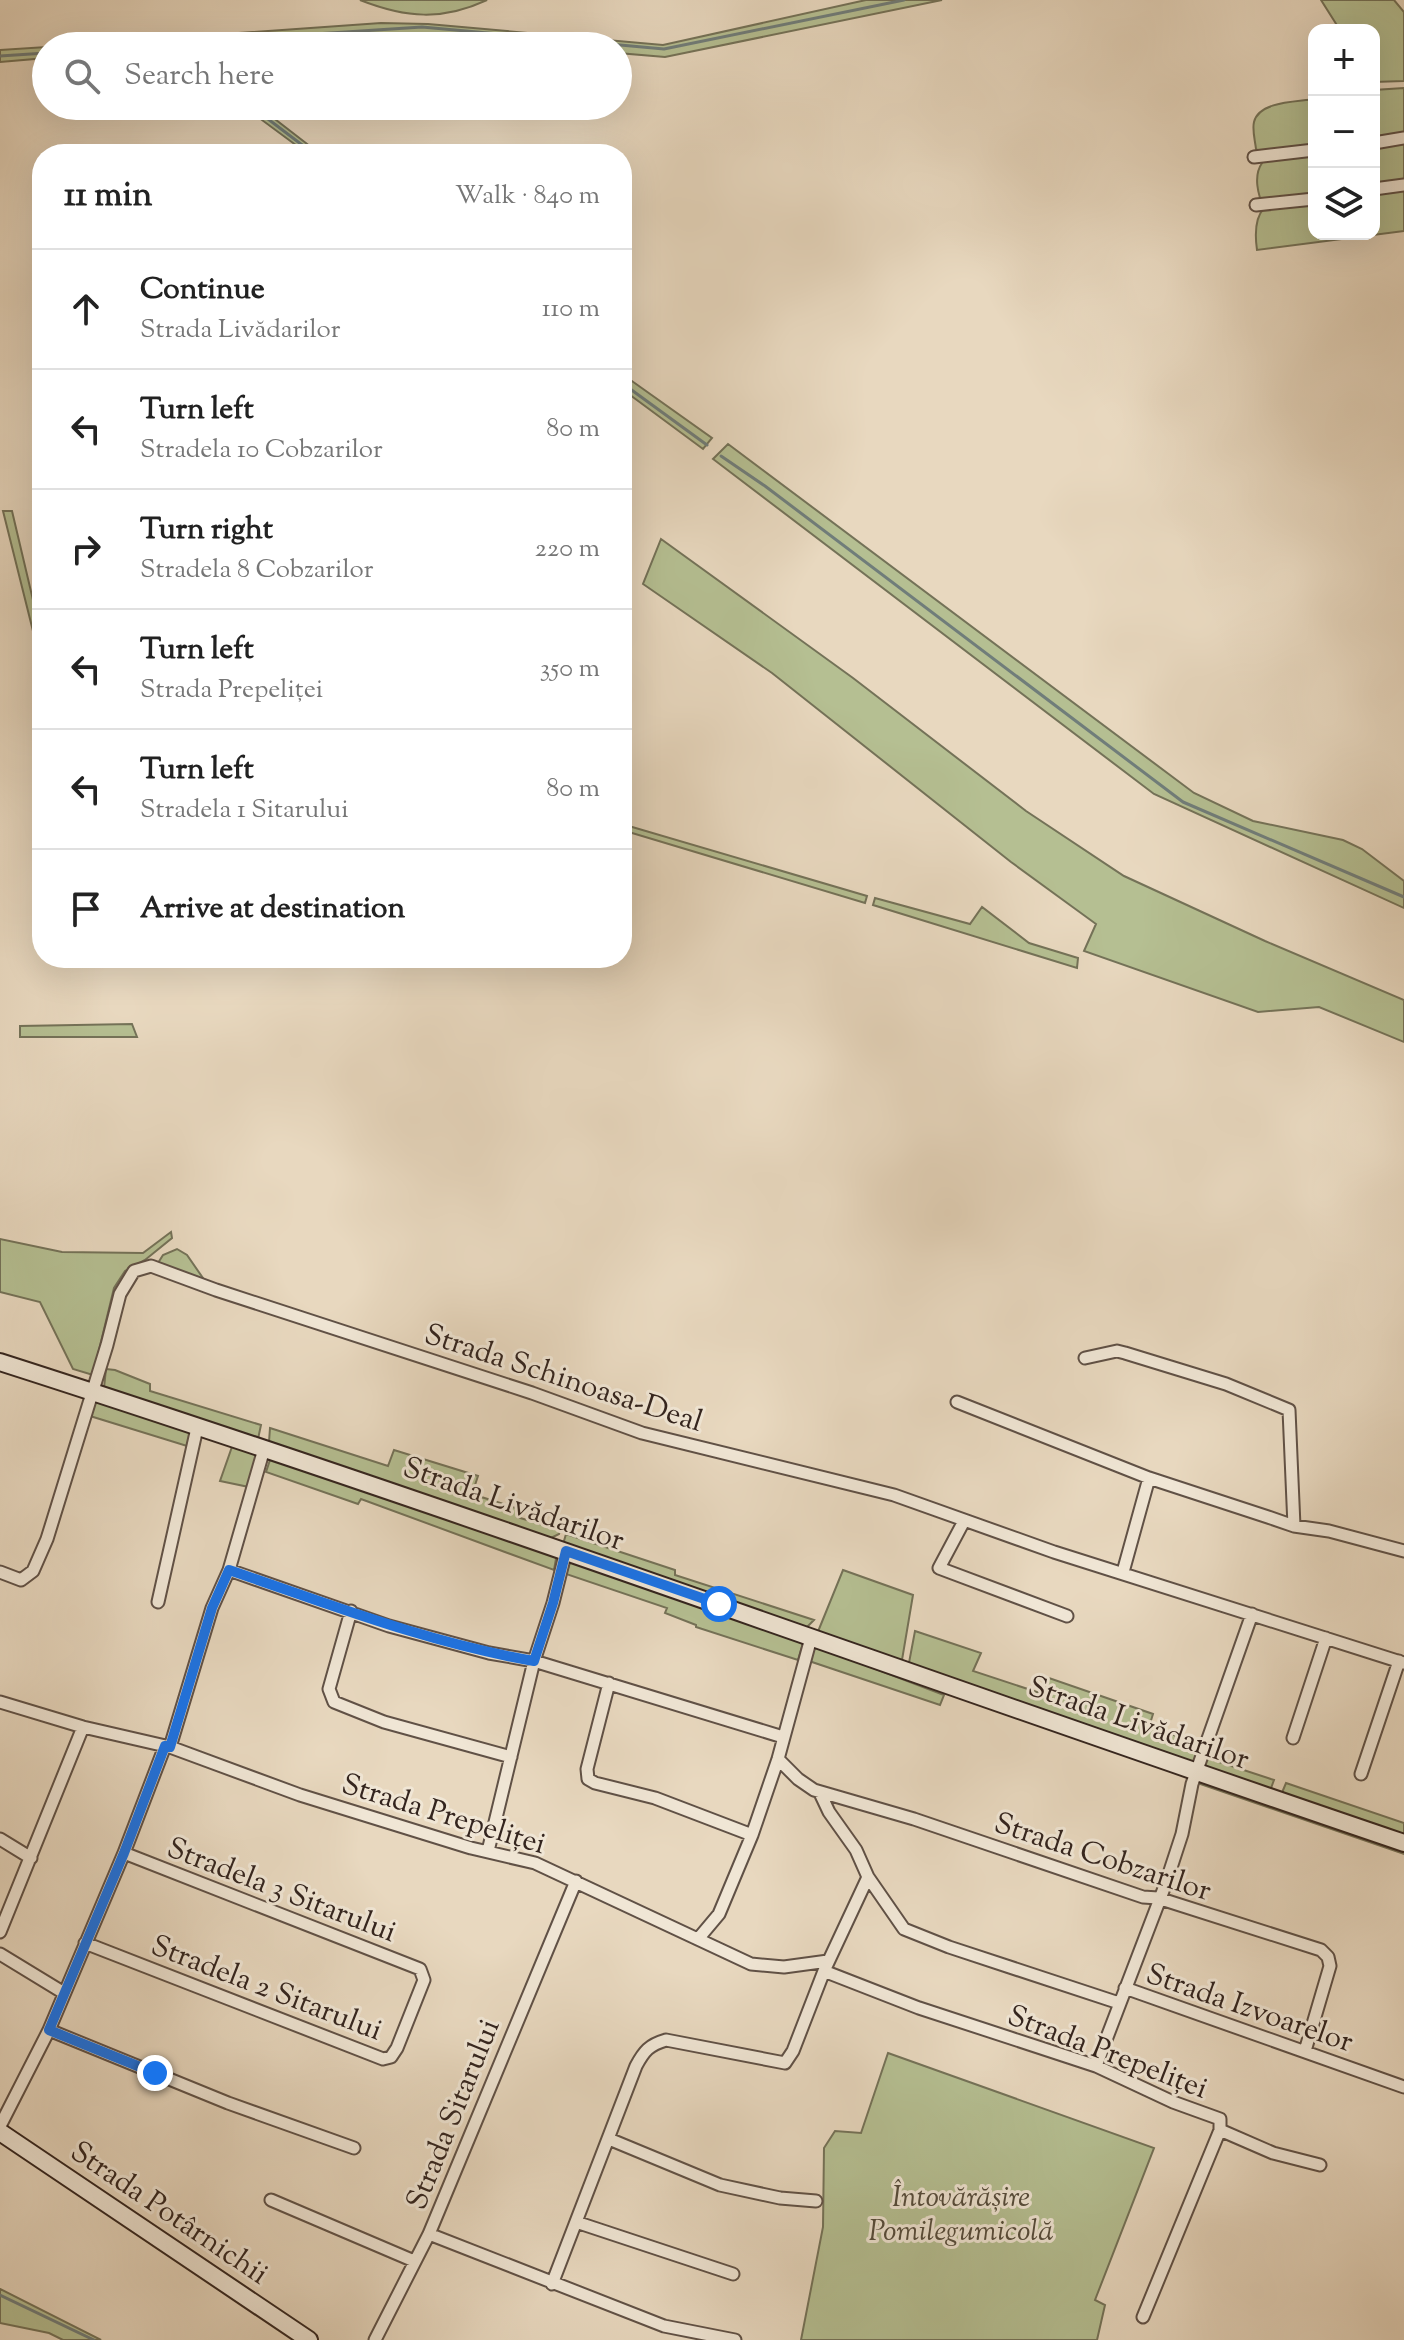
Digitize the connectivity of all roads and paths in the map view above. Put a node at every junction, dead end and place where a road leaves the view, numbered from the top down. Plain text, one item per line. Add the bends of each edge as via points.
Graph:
1 (1404, 138) edge
2 (1380, 142) edge
3 (1308, 151) edge
4 (1254, 157) dead end
5 (1404, 185) edge
6 (1380, 188) edge
7 (1308, 200) edge
8 (1256, 205) dead end
9 (1085, 1358) dead end
10 (0, 1362) edge
11 (92, 1391) junction
12 (957, 1402) dead end
13 (197, 1428) junction
14 (264, 1449) junction
15 (1149, 1478) junction
16 (964, 1521) junction
17 (1294, 1526) junction
18 (566, 1551) junction
19 (1404, 1551) edge
20 (229, 1570) junction
21 (0, 1572) edge
22 (1123, 1572) junction
23 (158, 1602) dead end
24 (351, 1611) junction
25 (1252, 1614) junction
26 (1067, 1616) dead end
27 (811, 1638) junction
28 (1326, 1638) junction
29 (534, 1661) junction
30 (1402, 1662) edge
31 (609, 1683) junction
32 (0, 1702) edge
33 (83, 1727) junction
34 (783, 1737) junction
35 (1293, 1738) dead end
36 (167, 1747) junction
37 (511, 1757) junction
38 (778, 1759) junction
39 (1197, 1772) junction
40 (1361, 1774) dead end
41 (820, 1793) junction
42 (752, 1835) junction
43 (0, 1839) edge
44 (1404, 1843) edge
45 (488, 1851) junction
46 (124, 1853) junction
47 (31, 1858) junction
48 (868, 1877) junction
49 (576, 1881) junction
50 (595, 1890) junction
51 (1158, 1898) junction
52 (568, 1903) junction
53 (0, 1932) edge
54 (698, 1939) junction
55 (85, 1943) junction
56 (0, 1954) edge
57 (826, 1966) junction
58 (423, 1972) joint
59 (1125, 1988) junction
60 (64, 1993) junction
61 (1119, 2003) junction
62 (49, 2030) junction
63 (1305, 2051) junction
64 (1096, 2066) junction
65 (1404, 2087) edge
66 (0, 2126) edge
67 (1220, 2130) junction
68 (0, 2132) edge
69 (609, 2139) junction
70 (354, 2148) dead end
71 (1320, 2165) dead end
72 (271, 2200) dead end
73 (816, 2201) dead end
74 (576, 2222) junction
75 (429, 2234) junction
76 (414, 2261) junction
77 (733, 2274) dead end
78 (552, 2284) junction
79 (1143, 2317) dead end
80 (309, 2340) edge
81 (375, 2340) edge
82 (735, 2340) edge

1 - 2 street
3 - 4 street
5 - 6 street
7 - 8 street
9 - 17 street via 1125,1353 1289,1410
10 - 11 street, Strada Livădarilor
11 - 13 street, Strada Livădarilor
11 - 16 street, Strada Schinoasa-Deal via 124,1284 134,1271 151,1266 642,1433 894,1495
11 - 21 street via 47,1539 29,1577 21,1580
12 - 15 street
13 - 14 street, Strada Livădarilor
13 - 23 street
14 - 18 street, Strada Livădarilor
14 - 20 street
15 - 17 street
15 - 22 street
16 - 22 street, Strada Schinoasa-Deal
16 - 26 street via 939,1568
17 - 19 street
18 - 27 street, Strada Livădarilor
18 - 29 street
20 - 24 street
20 - 36 street
22 - 25 street, Strada Schinoasa-Deal
24 - 29 street via 389,1626
24 - 37 street via 329,1689 334,1702 384,1722
25 - 28 street, Strada Schinoasa-Deal
25 - 39 street
27 - 34 street
27 - 39 street, Strada Livădarilor
28 - 30 street, Strada Schinoasa-Deal
28 - 35 street
29 - 31 street
29 - 37 street
30 - 40 street, Strada Schinoasa-Deal
31 - 34 street
31 - 42 street via 588,1779
32 - 33 street, Strada Prepeliței
33 - 36 street, Strada Prepeliței
33 - 47 street
34 - 38 street
36 - 45 street, Strada Prepeliței via 300,1795
36 - 46 street
37 - 45 street
38 - 41 street, Strada Cobzarilor
38 - 42 street
39 - 44 street, Strada Livădarilor
39 - 51 street via 1182,1834
41 - 48 street, Strada Izvoarelor
41 - 51 street, Strada Cobzarilor
42 - 54 street via 719,1914
43 - 47 street
45 - 49 street, Strada Prepeliței
46 - 55 street
46 - 58 street, Stradela 3 Sitarului
47 - 53 street
48 - 57 street
48 - 61 street, Strada Izvoarelor via 911,1933
49 - 50 street, Strada Prepeliței
49 - 52 street, Strada Sitarului
50 - 52 street
50 - 54 street, Strada Prepeliței
51 - 59 street
51 - 63 street, Strada Cobzarilor via 1326,1954 1330,1966
52 - 75 street, Strada Sitarului
54 - 57 street, Strada Prepeliței via 751,1964
55 - 58 street, Stradela 2 Sitarului via 383,2059 397,2048
55 - 60 street
56 - 60 street
57 - 64 street, Strada Prepeliței via 919,2008
57 - 69 street via 785,2063 666,2040 652,2044 636,2066
59 - 61 street
59 - 63 street, Strada Izvoarelor
60 - 62 street
61 - 64 street
62 - 66 street
62 - 70 street
63 - 65 street, Strada Izvoarelor
64 - 67 street, Strada Prepeliței via 1220,2119
67 - 71 street, Strada Prepeliței via 1273,2153
67 - 79 street
68 - 80 street, Strada Potârnichii
69 - 73 street via 720,2185
69 - 74 street
72 - 76 street
74 - 77 street
74 - 78 street
75 - 76 street, Strada Sitarului
75 - 78 street
76 - 81 street, Strada Sitarului
78 - 82 street via 664,2326

